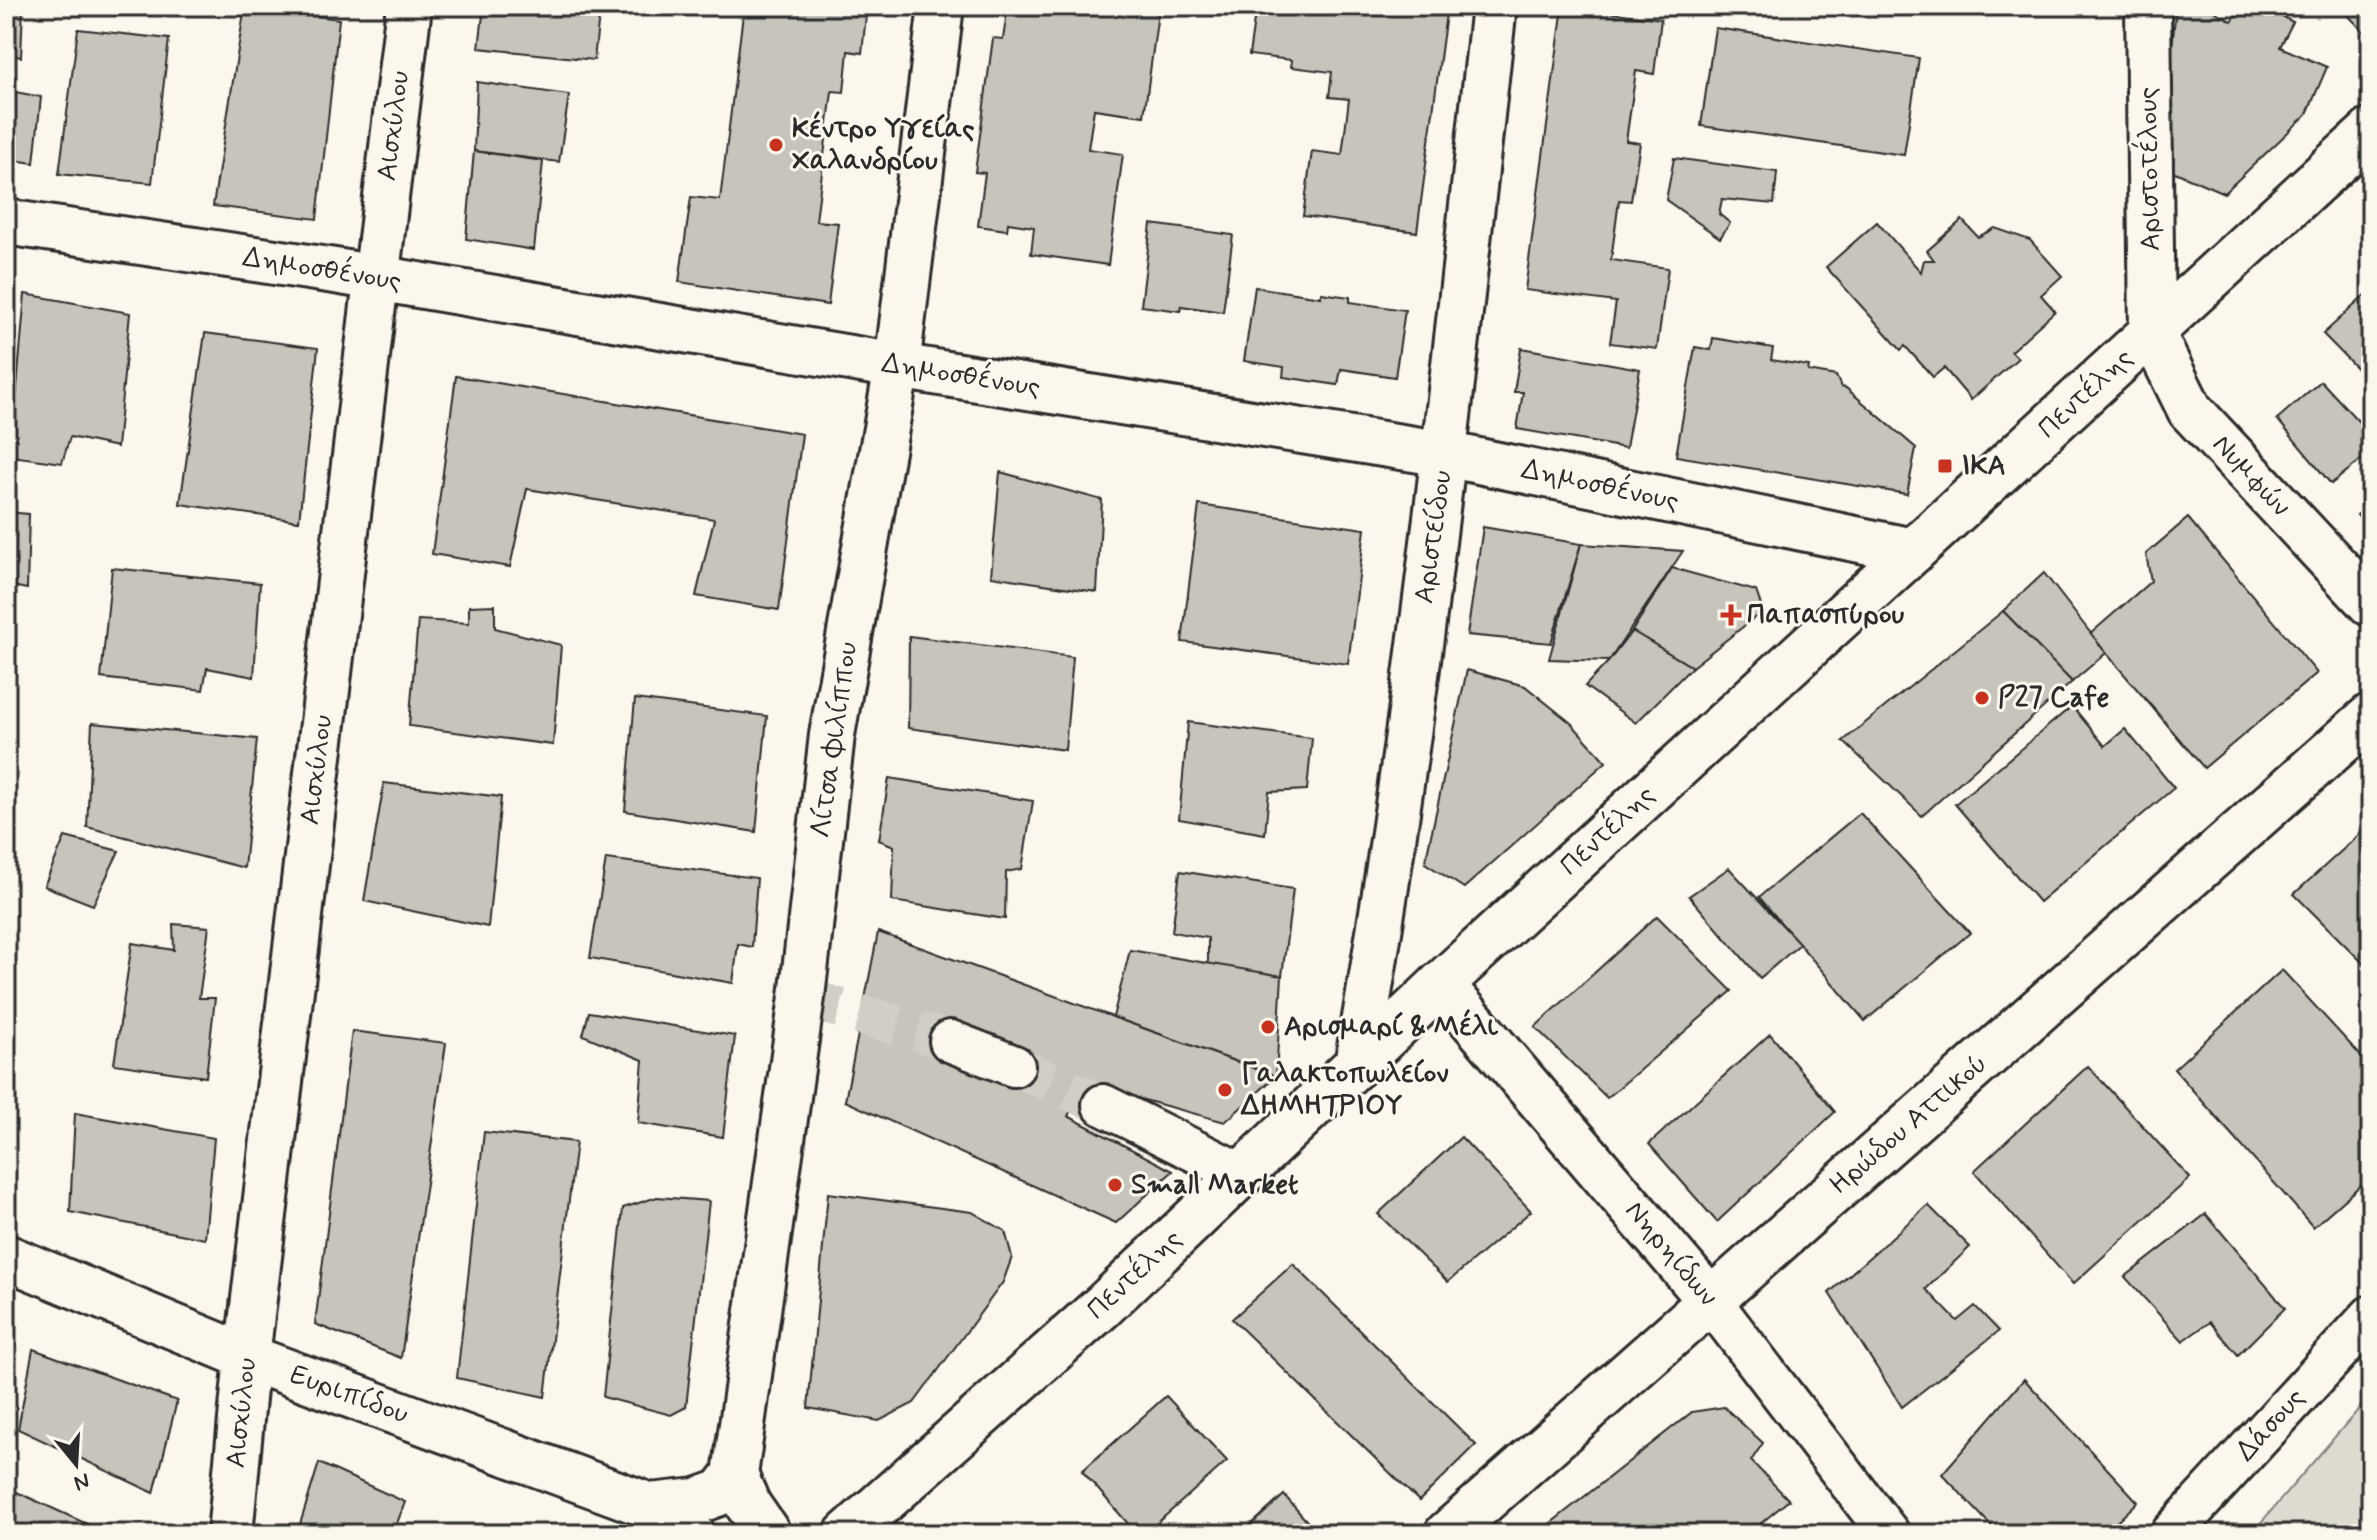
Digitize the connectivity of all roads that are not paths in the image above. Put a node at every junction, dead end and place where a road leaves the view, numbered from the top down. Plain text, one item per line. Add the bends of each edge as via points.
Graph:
1 (409, 6) edge
2 (941, 6) edge
3 (1494, 6) edge
4 (2148, 6) edge
5 (2371, 131) edge
6 (6, 222) edge
7 (375, 278) junction
8 (2152, 333) junction
9 (897, 366) junction
10 (1445, 454) junction
11 (1913, 551) junction
12 (2371, 604) edge
13 (2371, 716) edge
14 (1441, 984) junction
15 (950, 1041) tunnel mouth
16 (1357, 1065) junction
17 (1014, 1066) tunnel mouth
18 (1103, 1105) tunnel mouth
19 (1241, 1174) junction
20 (6, 1257) edge
21 (1710, 1300) junction
22 (2371, 1316) edge
23 (247, 1357) junction
24 (735, 1475) junction
25 (650, 1506) junction
26 (230, 1534) edge
27 (692, 1534) edge
28 (768, 1534) edge
29 (847, 1534) edge
30 (1447, 1534) edge
31 (1889, 1534) edge
32 (2171, 1534) edge

1 - 7 street, Αισχύλου
2 - 9 street, Λίτσα Φιλίππου
3 - 10 street, Αριστείδου
4 - 8 street, Αριστοτέλους
5 - 8 street, Πεντέλης
6 - 7 street, Δημοσθένους
7 - 9 street, Δημοσθένους
7 - 23 street, Αισχύλου
8 - 11 street, Πεντέλης
8 - 12 street, Νυμφών via 2190,410
9 - 10 street, Δημοσθένους
9 - 24 street, Λίτσα Φιλίππου via 832,735 800,1012
10 - 11 street, Δημοσθένους
10 - 16 street, Αριστείδου via 1381,930
11 - 14 street, Πεντέλης
13 - 21 street, Ηρώδου Αττικού
14 - 16 street, Πεντέλης
14 - 21 street, Νηρηίδων
15 - 17 street
16 - 19 street, Πεντέλης
18 - 19 street
19 - 29 street, Πεντέλης via 1103,1306
20 - 23 street, Ευριπίδου
21 - 30 street, Ηρώδου Αττικού
21 - 31 street, Νηρηίδων
22 - 32 street, Δάσους
23 - 25 street, Ευριπίδου
23 - 26 street, Αισχύλου
24 - 25 street, Ευριπίδου via 722,1492 697,1501
24 - 28 street
25 - 27 street, Ευριπίδου

